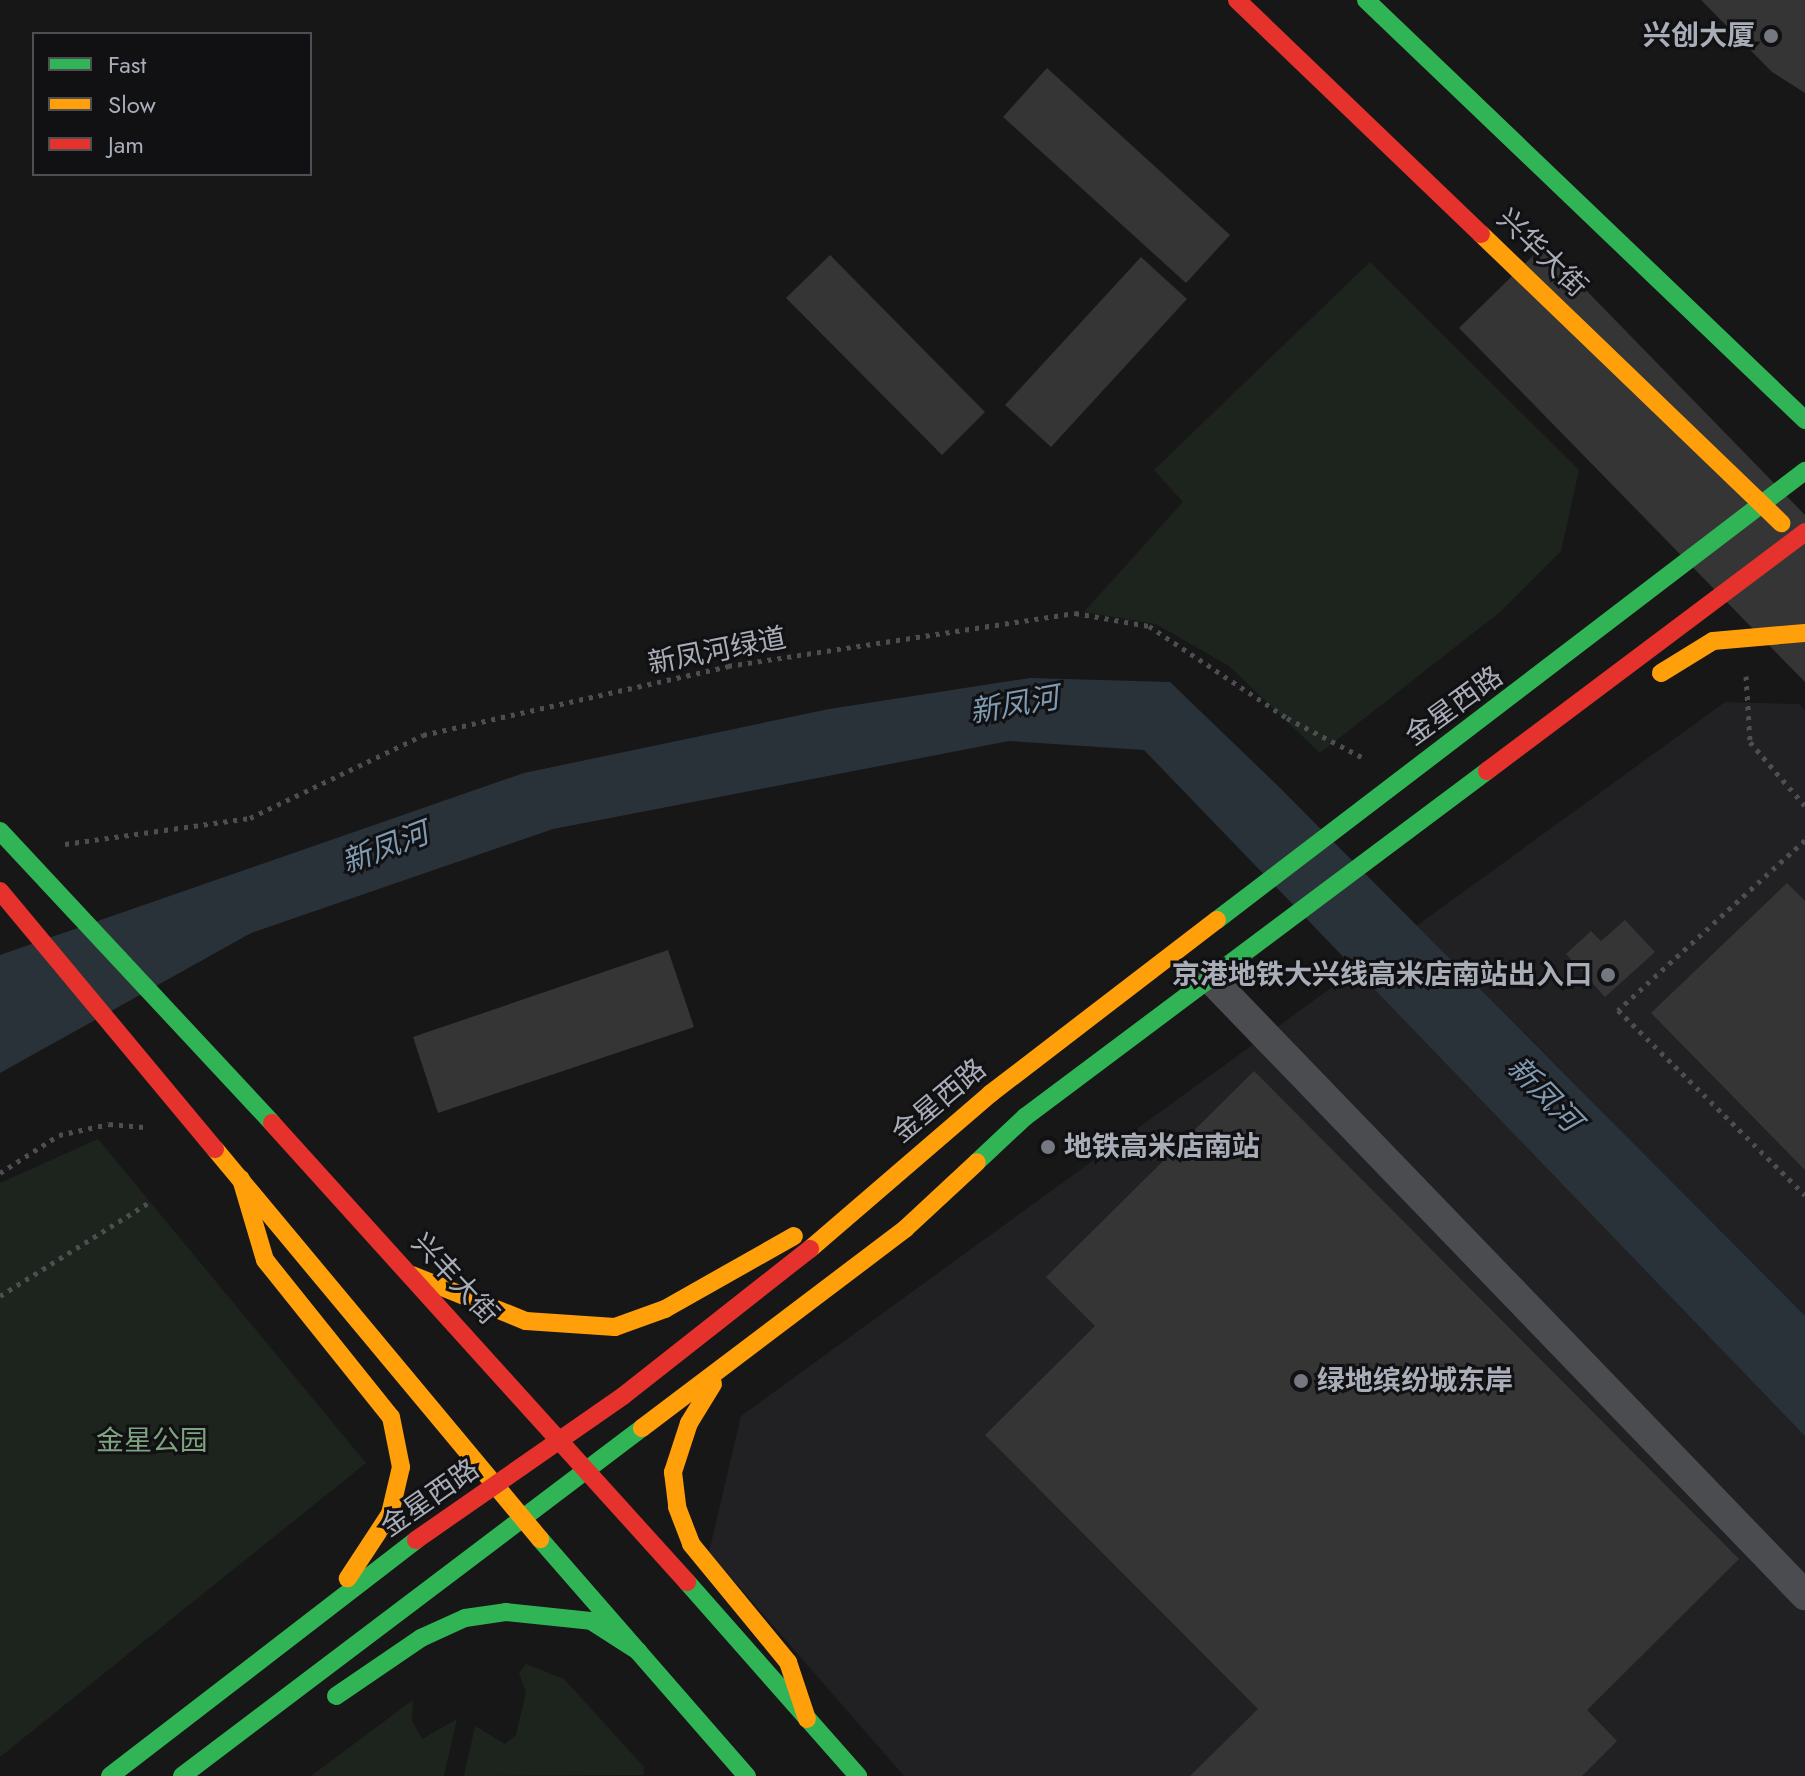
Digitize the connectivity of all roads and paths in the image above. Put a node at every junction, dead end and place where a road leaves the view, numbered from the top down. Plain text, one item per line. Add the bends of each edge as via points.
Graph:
1 (1237, 0) edge
2 (1366, 0) edge
3 (1805, 420) edge
4 (1805, 471) edge
5 (1762, 503) junction
6 (1802, 540) edge
7 (1805, 633) edge
8 (1743, 635) junction
9 (1534, 737) junction
10 (1397, 783) junction
11 (1805, 806) edge
12 (0, 831) edge
13 (1805, 840) edge
14 (20, 853) junction
15 (0, 891) edge
16 (1209, 977) junction
17 (201, 1131) junction
18 (0, 1173) edge
19 (241, 1179) junction
20 (1805, 1195) edge
21 (864, 1201) junction
22 (150, 1202) dead end
23 (412, 1275) junction
24 (0, 1296) edge
25 (722, 1369) junction
26 (560, 1441) junction
27 (586, 1472) junction
28 (496, 1487) junction
29 (524, 1520) junction
30 (1805, 1595) edge
31 (319, 1615) junction
32 (638, 1651) junction
33 (316, 1709) dead end
34 (807, 1719) junction
35 (252, 1747) dead end
36 (199, 1763) junction
37 (110, 1776) edge
38 (182, 1776) edge
39 (747, 1776) edge
40 (858, 1776) edge

1 - 5 main road, 兴华大街
2 - 3 main road
4 - 5 main road, 金星西路
5 - 6 main road, 兴华大街
5 - 10 main road, 金星西路
6 - 9 main road
7 - 8 main road
8 - 9 main road via 1713,641
8 - 11 path via 1750,742
9 - 16 main road
10 - 14 path, 新凤河绿道 via 1149,626 1075,613 697,673 423,735 250,818
10 - 21 main road, 金星西路 via 1228,909
12 - 14 main road, 兴丰大街
13 - 20 path via 1618,1010
14 - 23 main road, 兴丰大街
15 - 17 main road
16 - 25 main road via 973,1159 905,1229
16 - 30 street
17 - 18 path via 109,1124 59,1135
17 - 19 main road
19 - 28 main road
19 - 31 main road via 265,1260 391,1417 401,1467 390,1514
21 - 23 main road via 665,1309 615,1327 526,1321
21 - 26 main road, 金星西路 via 789,1267
22 - 24 path
23 - 26 main road, 兴丰大街
25 - 27 main road
25 - 34 main road via 689,1423 673,1472 677,1507 691,1544 788,1662
26 - 27 main road, 兴丰大街
26 - 28 main road, 金星西路
27 - 29 main road
27 - 34 main road, 兴丰大街
28 - 29 main road
28 - 31 main road, 金星西路
29 - 32 main road
29 - 36 main road
31 - 37 main road, 金星西路
32 - 33 main road via 591,1621 560,1613 465,1618 421,1638
32 - 39 main road
34 - 40 main road, 兴丰大街
35 - 36 main road
36 - 38 main road

